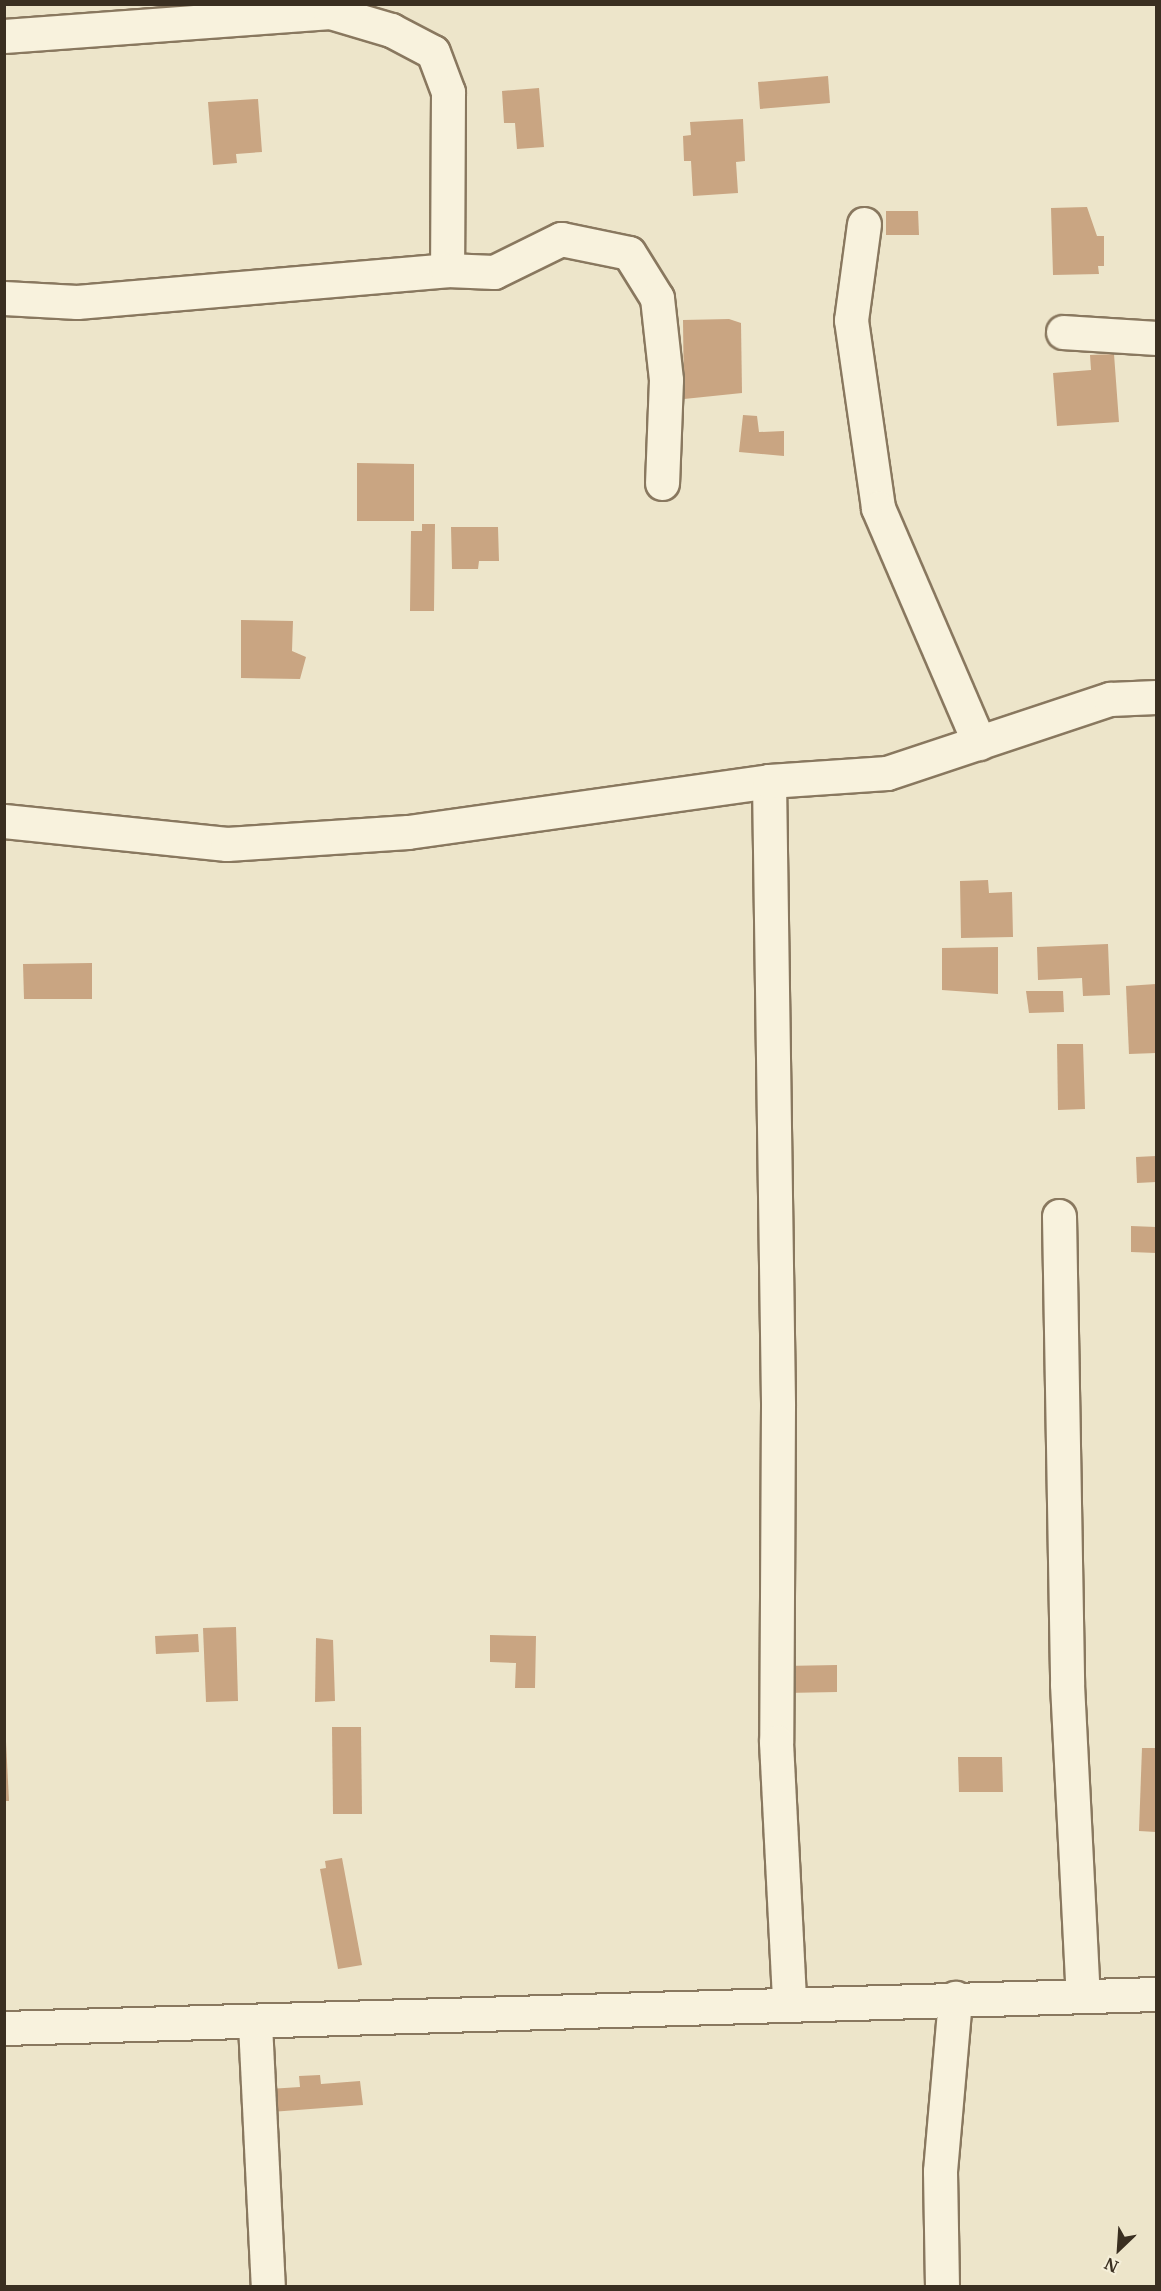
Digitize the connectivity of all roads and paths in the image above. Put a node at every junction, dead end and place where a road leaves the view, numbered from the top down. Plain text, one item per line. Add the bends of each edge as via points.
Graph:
1 (4, 36) edge
2 (864, 224) dead end
3 (447, 270) junction
4 (4, 298) edge
5 (1063, 332) dead end
6 (1156, 338) edge
7 (662, 483) dead end
8 (1156, 698) edge
9 (979, 743) junction
10 (769, 782) junction
11 (4, 821) edge
12 (1059, 1216) dead end
13 (1156, 1994) edge
14 (1083, 1996) junction
15 (955, 1998) junction
16 (789, 2003) junction
17 (255, 2024) junction
18 (4, 2028) edge
19 (268, 2286) edge
20 (942, 2286) edge

1 - 3 street via 330,12 391,30 433,52 448,92
2 - 9 street via 852,320 878,508
3 - 4 street via 77,302
3 - 7 street via 494,272 561,239 629,252 657,298 666,380
5 - 6 street
8 - 9 street via 1110,699
9 - 10 street via 887,773
10 - 11 street via 408,832 227,844
10 - 16 street via 778,1406 776,1742
12 - 14 street via 1066,1684
13 - 14 street
14 - 15 street
15 - 16 street
15 - 20 street via 940,2171
16 - 17 street via 509,2009
17 - 18 street
17 - 19 street

